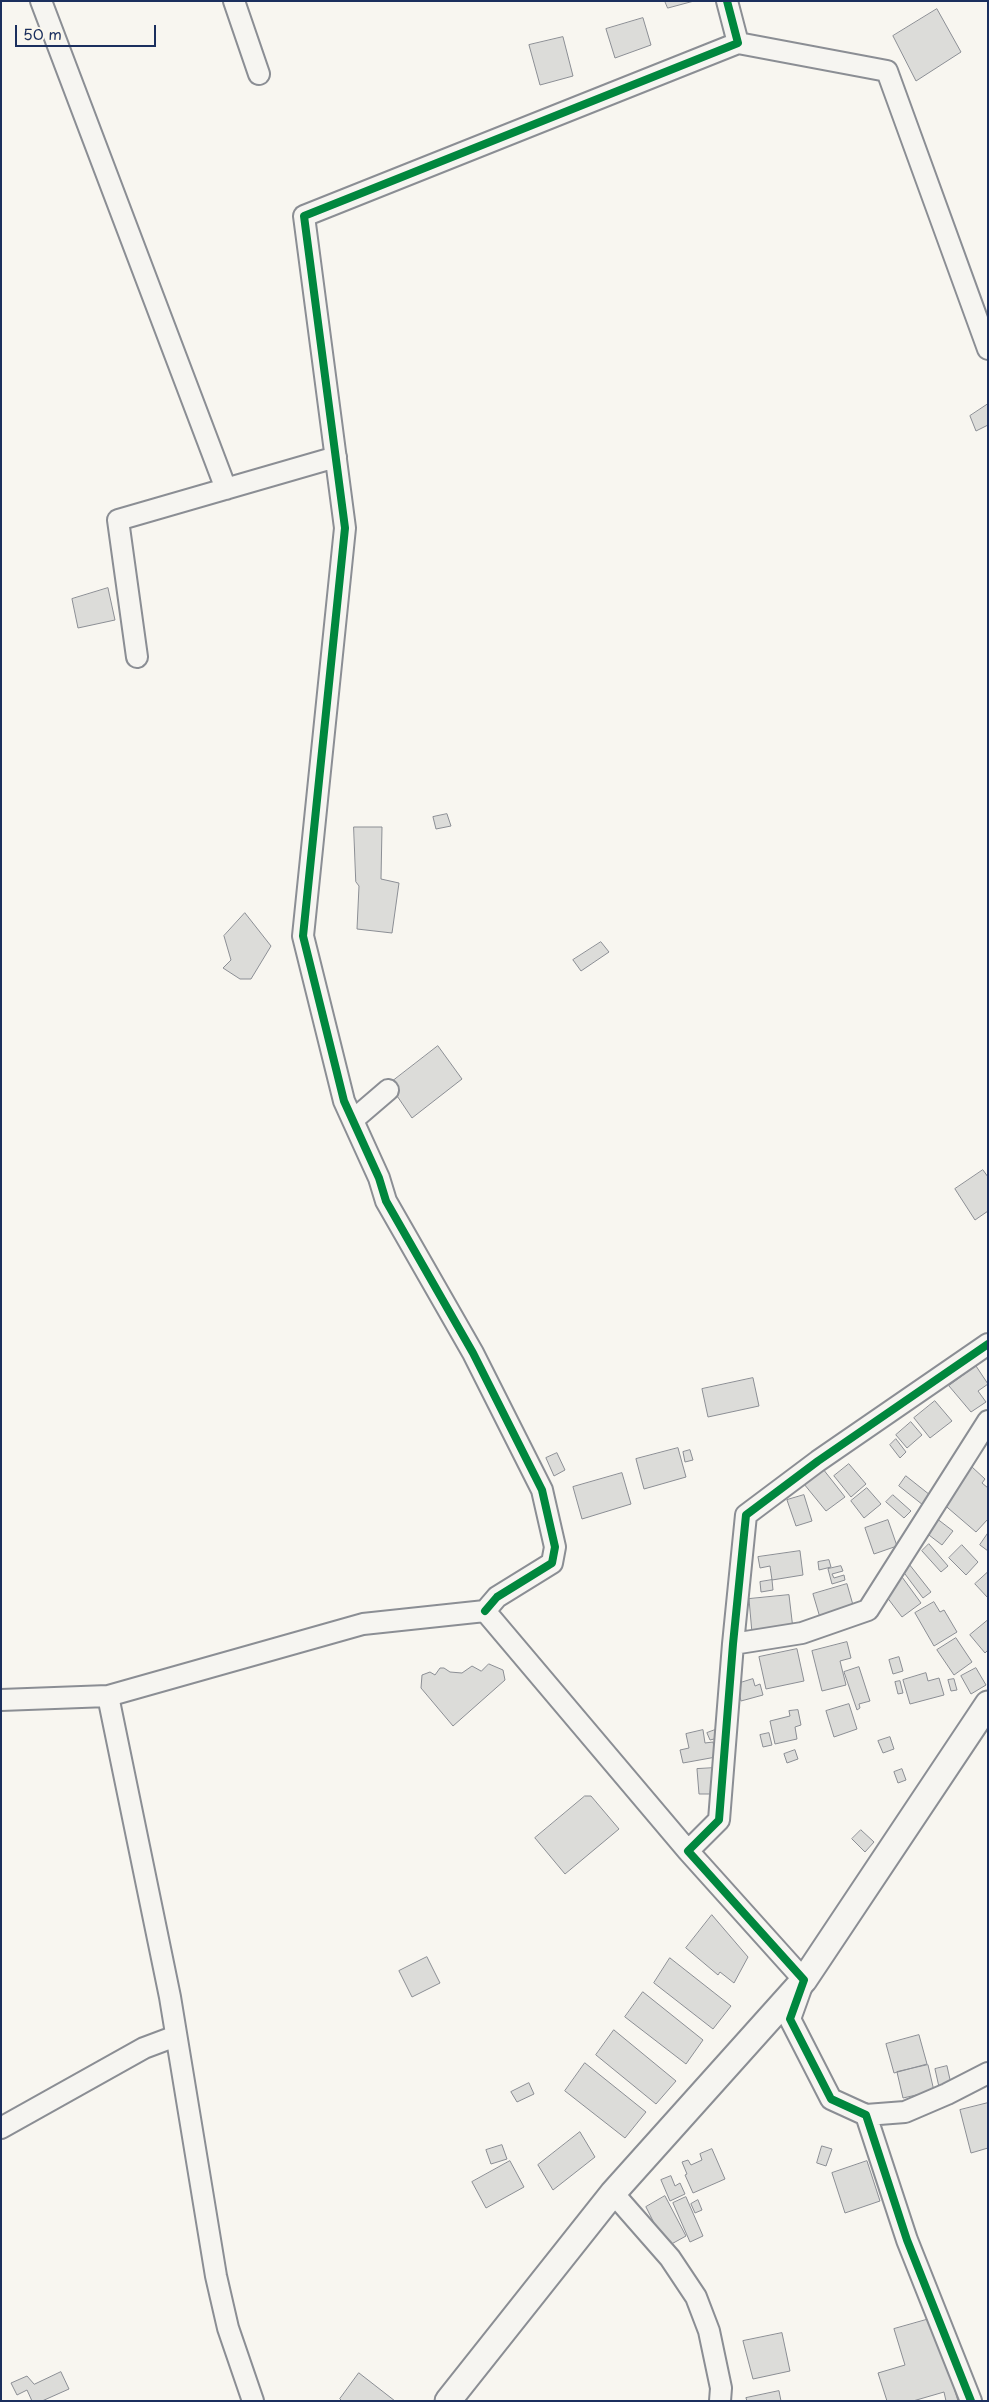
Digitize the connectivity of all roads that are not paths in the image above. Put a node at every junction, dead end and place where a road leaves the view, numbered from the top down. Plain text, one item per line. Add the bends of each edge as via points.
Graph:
1 (41, 1) edge
2 (234, 1) edge
3 (728, 1) edge
4 (738, 43) junction
5 (259, 74) dead end
6 (988, 349) edge
7 (336, 457) junction
8 (226, 489) junction
9 (137, 657) dead end
10 (388, 1090) dead end
11 (353, 1120) junction
12 (988, 1344) edge
13 (988, 1421) edge
14 (485, 1612) junction
15 (733, 1644) junction
16 (108, 1696) junction
17 (1, 1700) edge
18 (988, 1704) edge
19 (688, 1851) junction
20 (804, 1980) junction
21 (176, 2036) junction
22 (988, 2073) edge
23 (866, 2115) junction
24 (1, 2128) edge
25 (613, 2192) junction
26 (253, 2401) edge
27 (448, 2401) edge
28 (720, 2401) edge
29 (971, 2401) edge

1 - 8 street
2 - 5 street
3 - 4 street
4 - 6 street via 887,71
4 - 7 street via 304,216
7 - 8 street
7 - 11 street via 345,528 303,936 344,1101
8 - 9 street via 118,520
10 - 11 street
11 - 14 street via 386,1201 473,1353 542,1490 555,1547 552,1563 497,1597
12 - 15 street via 818,1461 746,1515
13 - 15 street via 868,1610 802,1633
14 - 16 street via 363,1624
14 - 19 street
15 - 19 street via 719,1820
16 - 17 street
16 - 21 street
18 - 20 main road
19 - 20 street
20 - 23 street via 790,2019 831,2099
20 - 25 main road
21 - 24 street via 144,2048
21 - 26 street via 216,2276 228,2328
22 - 23 street via 905,2112
23 - 29 street via 906,2240
25 - 27 main road
25 - 28 street via 670,2258 696,2297 709,2331 721,2388

